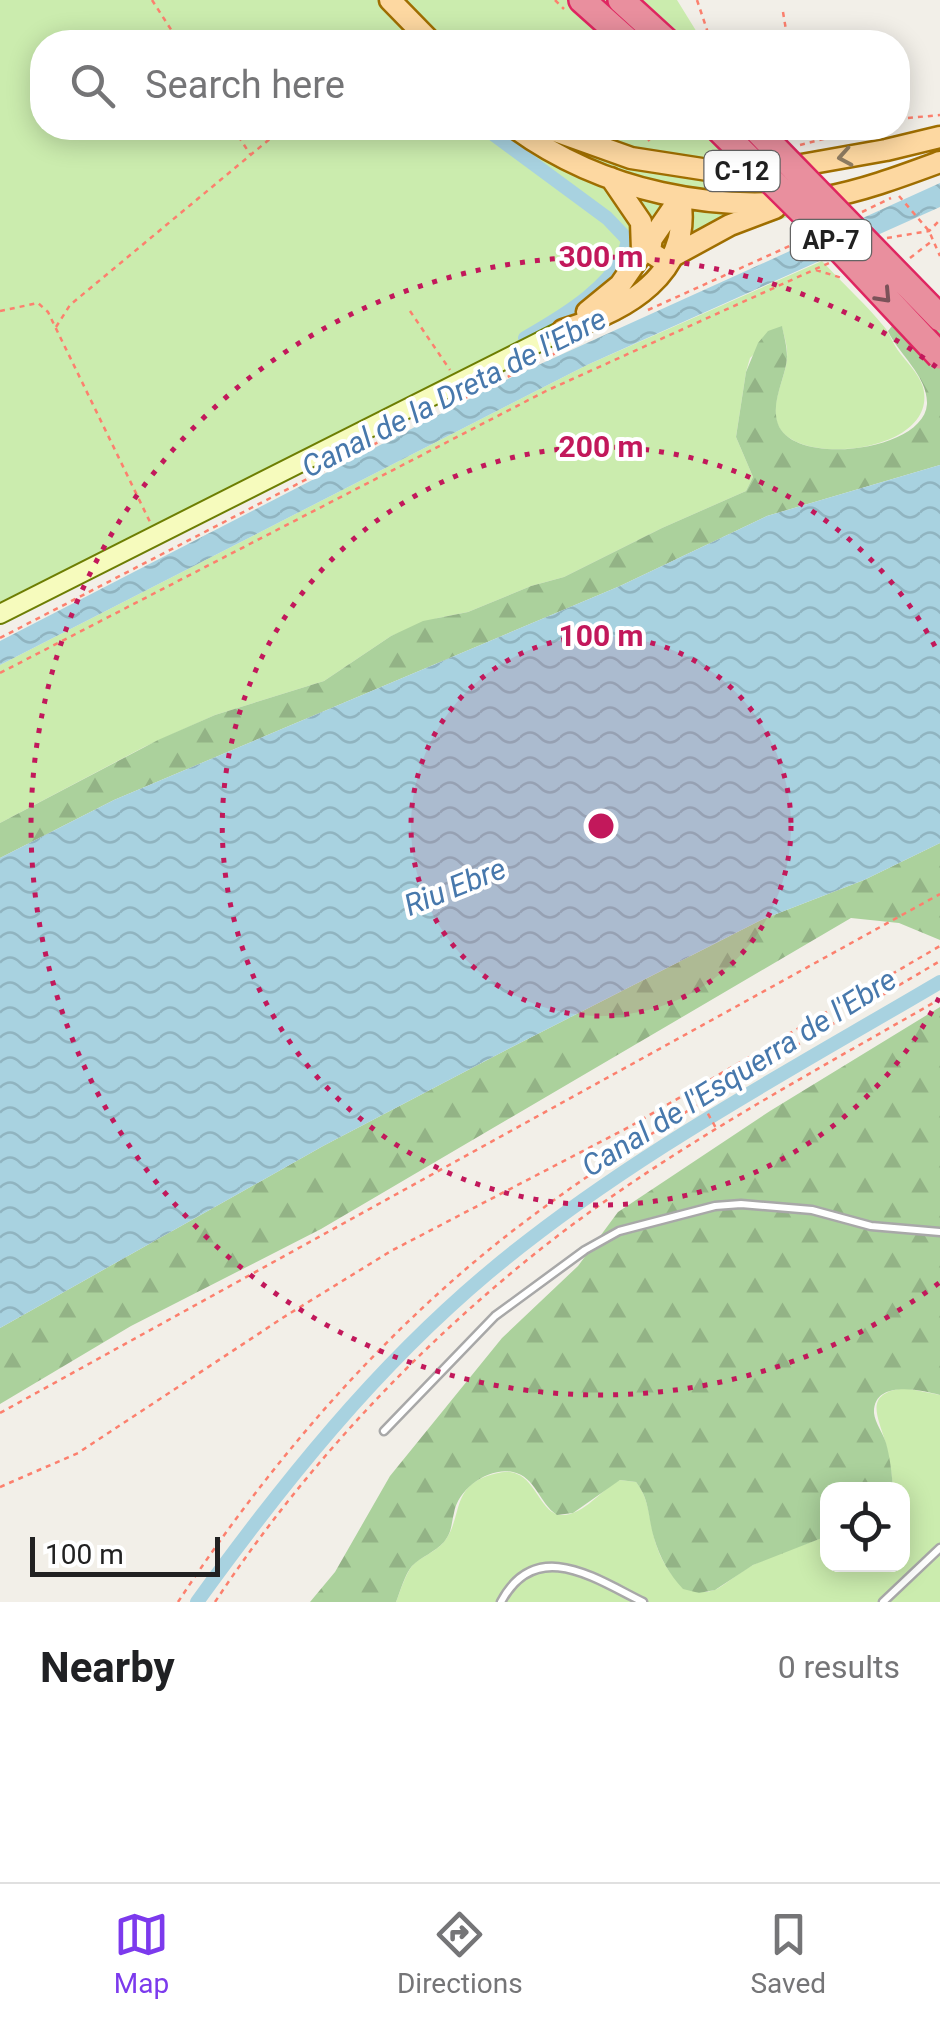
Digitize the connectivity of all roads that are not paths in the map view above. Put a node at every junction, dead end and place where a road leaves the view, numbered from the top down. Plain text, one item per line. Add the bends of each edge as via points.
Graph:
1 (387, 0) edge
2 (582, 0) edge
3 (621, 0) edge
4 (409, 30) edge
5 (418, 30) edge
6 (616, 30) edge
7 (655, 30) edge
8 (940, 136) edge
9 (535, 140) edge
10 (581, 140) edge
11 (730, 140) edge
12 (767, 140) edge
13 (940, 162) edge
14 (611, 178) junction
15 (680, 198) junction
16 (806, 200) junction
17 (652, 236) junction
18 (672, 258) junction
19 (637, 262) junction
20 (940, 318) edge
21 (571, 336) junction
22 (940, 356) edge
23 (0, 614) edge
24 (940, 1232) edge
25 (384, 1431) dead end
26 (940, 1548) edge
27 (501, 1602) edge
28 (643, 1602) edge
29 (883, 1602) edge

1 - 4 main road
1 - 5 main road
2 - 6 highway
3 - 7 highway
8 -> 10 main road, C-12 via 779,170 721,172 631,158
9 - 14 main road, C-12
11 -> 22 highway, AP-7, bridge
12 - 20 highway, AP-7, bridge
13 - 16 main road, C-12
14 - 15 main road, C-12
14 - 19 main road via 641,222
15 - 16 main road, C-12
15 - 17 main road
15 - 18 main road via 683,228
16 - 18 main road via 730,225
17 - 18 main road via 654,257
17 - 19 main road
18 - 21 main road via 629,300
19 - 21 main road
21 - 23 street via 459,384
24 - 25 lane via 740,1204 619,1230 496,1316
26 - 29 lane
27 - 28 lane via 527,1574 556,1566 584,1572

